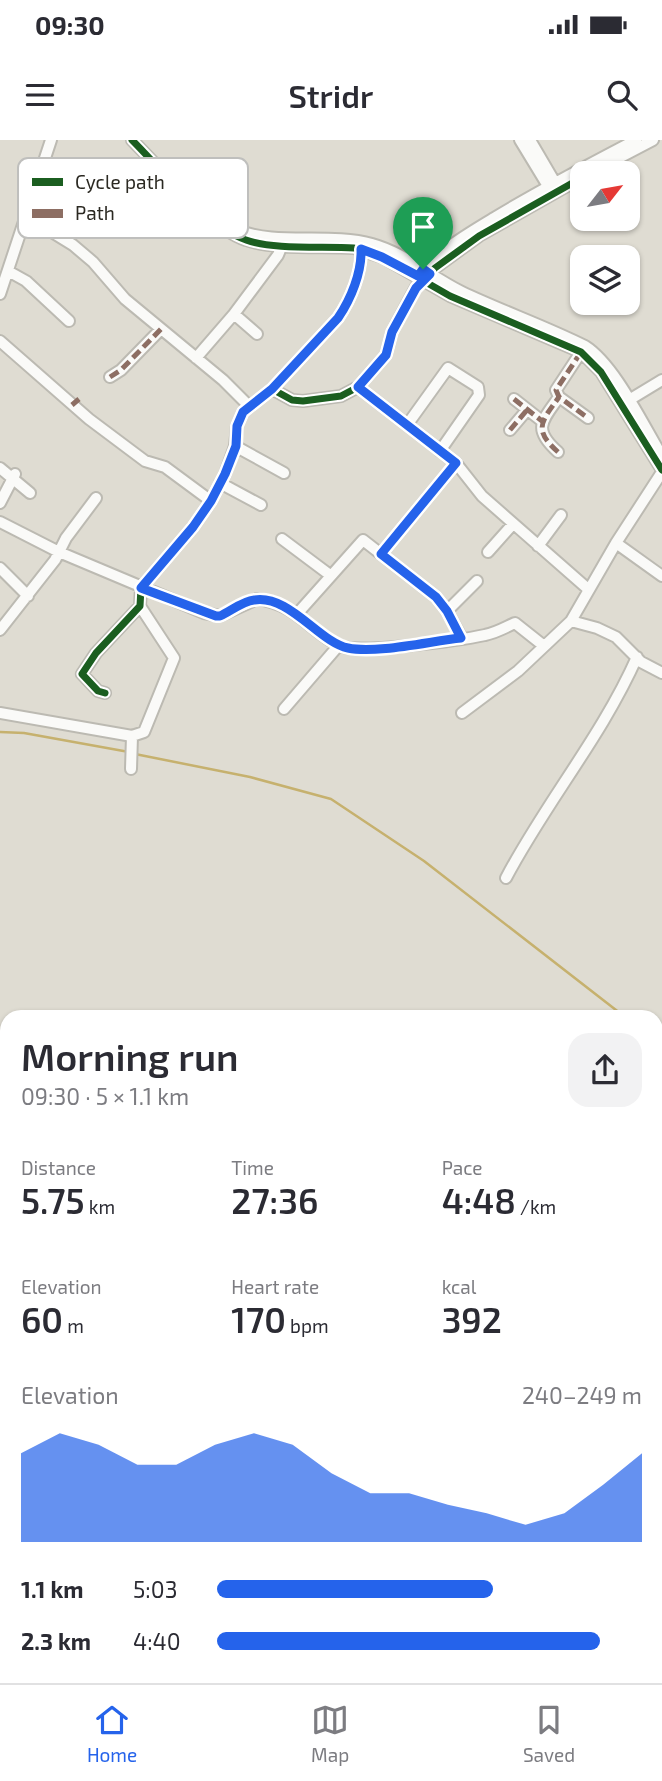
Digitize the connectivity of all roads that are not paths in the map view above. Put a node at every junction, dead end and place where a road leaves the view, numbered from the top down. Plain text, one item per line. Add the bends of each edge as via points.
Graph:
1 (51, 140) edge
2 (132, 140) edge
3 (142, 140) edge
4 (520, 140) edge
5 (530, 140) edge
6 (636, 140) edge
7 (653, 140) edge
8 (45, 158) edge
9 (150, 158) edge
10 (160, 158) edge
11 (613, 161) edge
12 (570, 182) edge
13 (554, 188) junction
14 (248, 233) edge
15 (19, 238) edge
16 (62, 238) edge
17 (243, 238) edge
18 (282, 245) junction
19 (361, 249) junction
20 (8, 271) junction
21 (422, 277) junction
22 (0, 294) edge
23 (233, 314) junction
24 (69, 321) dead end
25 (161, 329) junction
26 (257, 334) dead end
27 (0, 341) edge
28 (581, 352) junction
29 (196, 358) junction
30 (110, 377) dead end
31 (662, 380) edge
32 (358, 387) junction
33 (272, 389) junction
34 (559, 397) junction
35 (514, 399) dead end
36 (629, 400) junction
37 (250, 406) junction
38 (527, 410) junction
39 (587, 418) dead end
40 (542, 421) junction
41 (407, 425) junction
42 (510, 430) dead end
43 (236, 446) junction
44 (440, 451) junction
45 (558, 452) dead end
46 (662, 456) edge
47 (456, 463) junction
48 (0, 468) edge
49 (662, 471) edge
50 (284, 473) dead end
51 (14, 475) junction
52 (220, 483) junction
53 (30, 493) dead end
54 (96, 498) dead end
55 (211, 501) junction
56 (0, 503) edge
57 (261, 506) dead end
58 (561, 515) dead end
59 (0, 522) edge
60 (513, 524) junction
61 (282, 539) dead end
62 (616, 543) junction
63 (538, 547) junction
64 (59, 552) junction
65 (488, 552) dead end
66 (381, 554) junction
67 (0, 568) edge
68 (330, 575) junction
69 (662, 576) edge
70 (477, 581) dead end
71 (141, 588) junction
72 (588, 589) junction
73 (28, 596) junction
74 (140, 606) junction
75 (447, 611) junction
76 (298, 614) junction
77 (571, 621) junction
78 (0, 630) edge
79 (461, 638) junction
80 (339, 645) junction
81 (544, 646) junction
82 (637, 657) junction
83 (662, 673) edge
84 (105, 693) dead end
85 (284, 709) dead end
86 (0, 713) edge
87 (462, 713) dead end
88 (132, 738) junction
89 (131, 769) dead end
90 (506, 878) dead end

1 - 8 street
2 - 9 street
3 - 10 street
4 - 13 street
5 - 13 street
6 - 13 street
7 - 11 street
12 - 13 street
13 - 21 street via 465,236
14 - 21 street via 365,242 390,250
15 - 20 street
16 - 25 street
17 - 18 street
18 - 19 street
18 - 23 street
19 - 21 street
19 - 33 street via 345,308
20 - 22 street
20 - 24 street via 26,281
21 - 28 street via 450,296
21 - 32 street via 392,332 386,355
21 - 36 street via 585,346 602,360
23 - 26 street
23 - 29 street
25 - 29 street
25 - 30 street
27 - 55 street via 145,461 165,467
28 - 34 street via 556,390
28 - 49 street via 601,372
29 - 37 street
31 - 36 street
32 - 33 street via 341,396 303,401
32 - 41 street
33 - 37 street
34 - 39 street
34 - 40 street
35 - 38 street
36 - 46 street
37 - 43 street via 239,420
38 - 40 street
38 - 42 street
40 - 45 street via 544,439
41 - 44 street
41 - 44 street via 448,368 478,387 478,395
43 - 50 street
43 - 52 street
44 - 47 street
47 - 60 street via 482,496
47 - 66 street
48 - 51 street
49 - 62 street
51 - 53 street
51 - 56 street
52 - 55 street
52 - 57 street
54 - 64 street
55 - 71 street
58 - 63 street
59 - 64 street
60 - 63 street
60 - 65 street
61 - 68 street
62 - 69 street
62 - 72 street
63 - 72 street
64 - 71 street
64 - 73 street
66 - 68 street via 363,540
66 - 75 street
67 - 73 street
68 - 76 street
70 - 75 street
71 - 74 street
71 - 76 street via 216,616 257,599
72 - 77 street
73 - 78 street
74 - 84 street via 82,674
74 - 88 street via 174,658 144,732
75 - 79 street
76 - 80 street
77 - 81 street
77 - 82 street via 616,637
79 - 80 street via 383,648
79 - 81 street via 487,635 515,623
80 - 85 street
81 - 87 street
82 - 83 street
82 - 90 street via 611,711
86 - 88 street
88 - 89 street

